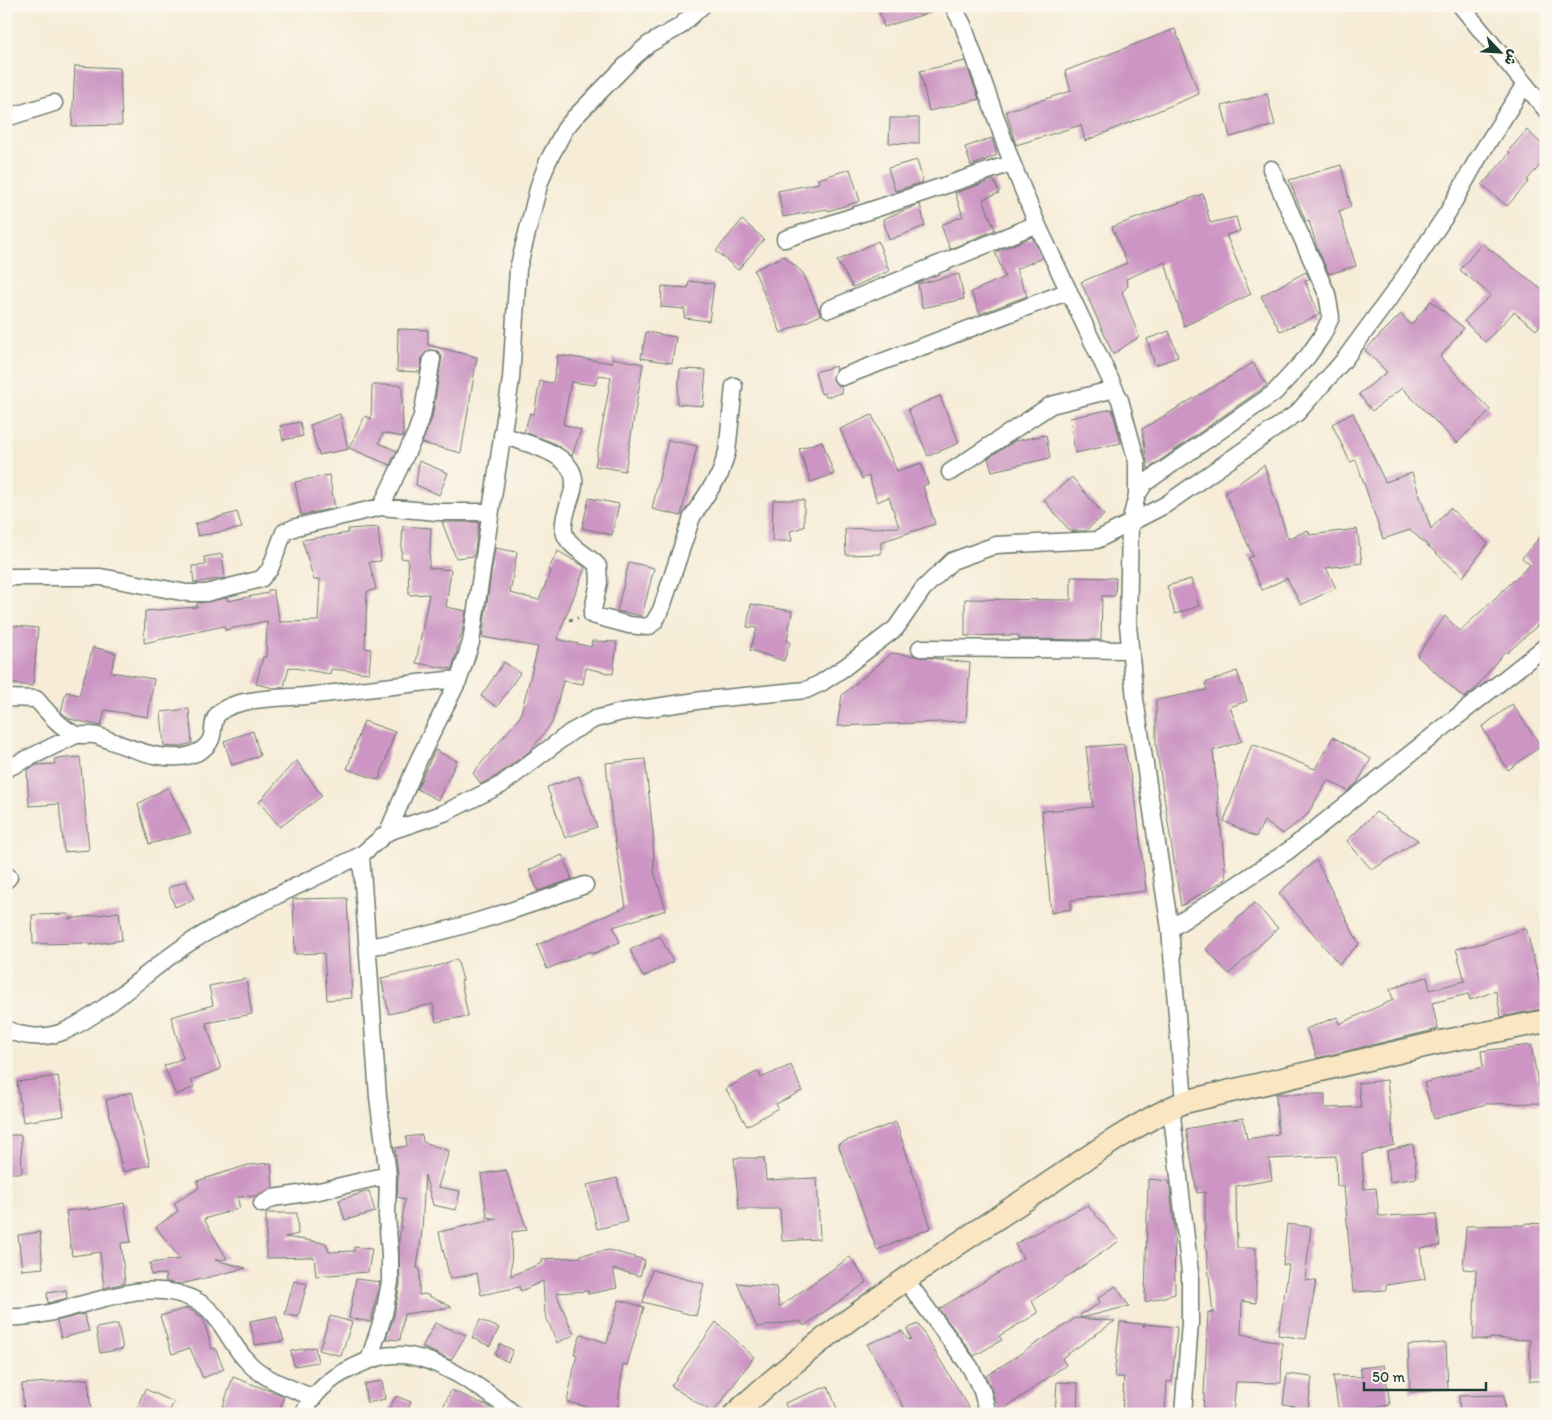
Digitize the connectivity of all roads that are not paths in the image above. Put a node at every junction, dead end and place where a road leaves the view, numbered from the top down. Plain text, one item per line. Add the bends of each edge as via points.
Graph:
1 (702, 6) edge
2 (953, 6) edge
3 (1461, 6) edge
4 (1525, 84) junction
5 (54, 103) dead end
6 (1546, 110) edge
7 (6, 118) edge
8 (1012, 163) junction
9 (1271, 169) dead end
10 (1037, 224) junction
11 (785, 239) dead end
12 (1069, 291) junction
13 (829, 309) dead end
14 (432, 359) dead end
15 (842, 377) dead end
16 (734, 386) dead end
17 (1115, 389) junction
18 (502, 435) junction
19 (950, 472) dead end
20 (1137, 495) junction
21 (381, 507) junction
22 (490, 512) junction
23 (1130, 523) junction
24 (6, 576) edge
25 (1546, 646) edge
26 (920, 648) dead end
27 (1130, 650) junction
28 (459, 679) junction
29 (6, 698) edge
30 (76, 735) junction
31 (6, 769) edge
32 (388, 832) junction
33 (361, 856) junction
34 (585, 885) dead end
35 (1170, 929) junction
36 (368, 946) junction
37 (1546, 1021) edge
38 (6, 1029) edge
39 (1178, 1104) junction
40 (388, 1175) junction
41 (262, 1204) dead end
42 (905, 1279) junction
43 (6, 1318) edge
44 (370, 1360) junction
45 (311, 1398) junction
46 (303, 1414) edge
47 (514, 1414) edge
48 (735, 1414) edge
49 (988, 1414) edge
50 (1184, 1414) edge

1 - 18 street via 679,27 635,56 574,118 548,161 518,269 515,348
2 - 8 street via 963,25
3 - 4 street
4 - 6 street
4 - 23 street via 1448,212 1398,286 1344,360 1297,413 1165,505
5 - 7 street
8 - 10 street
8 - 11 street
9 - 20 street via 1327,294 1331,317 1308,356 1274,393 1144,482
10 - 12 street
10 - 13 street
12 - 15 street
12 - 17 street
14 - 21 street via 422,416
16 - 18 street via 727,452 720,474 692,517 661,610 648,627 592,615 599,582 598,566 568,540 564,531 574,485 572,471 564,460 555,455
17 - 19 street via 1051,405
17 - 20 street via 1137,462
18 - 22 street
20 - 23 street
21 - 22 street
21 - 24 street via 284,532 270,569 261,579 206,593 187,593 101,577
22 - 28 street via 472,642
23 - 27 street
23 - 32 street via 1097,540 996,545 952,561 924,588 896,628 821,683 806,690 703,700 622,712 595,720 570,732 500,786 444,813
25 - 35 street via 1288,851
26 - 27 street
27 - 35 street
28 - 30 street via 260,699 226,706 219,711 206,746 184,756 147,754 96,734
28 - 32 street via 419,759
29 - 30 street via 36,699 54,719
30 - 31 street
32 - 33 street
33 - 36 street
33 - 38 street via 211,930 155,965 105,1006 64,1031 33,1037
34 - 36 street via 454,929
35 - 39 street
36 - 40 street via 378,1097
37 - 39 main road via 1441,1042
39 - 42 main road via 1114,1141
39 - 50 street via 1190,1273
40 - 41 street via 273,1198
40 - 44 street via 390,1282
42 - 48 main road via 780,1372
42 - 49 street via 970,1367 982,1391
43 - 45 street via 53,1314 133,1292 174,1292 196,1300 212,1312 246,1361 278,1383
44 - 45 street via 326,1383
44 - 47 street via 398,1354 416,1358 472,1382
45 - 46 street

